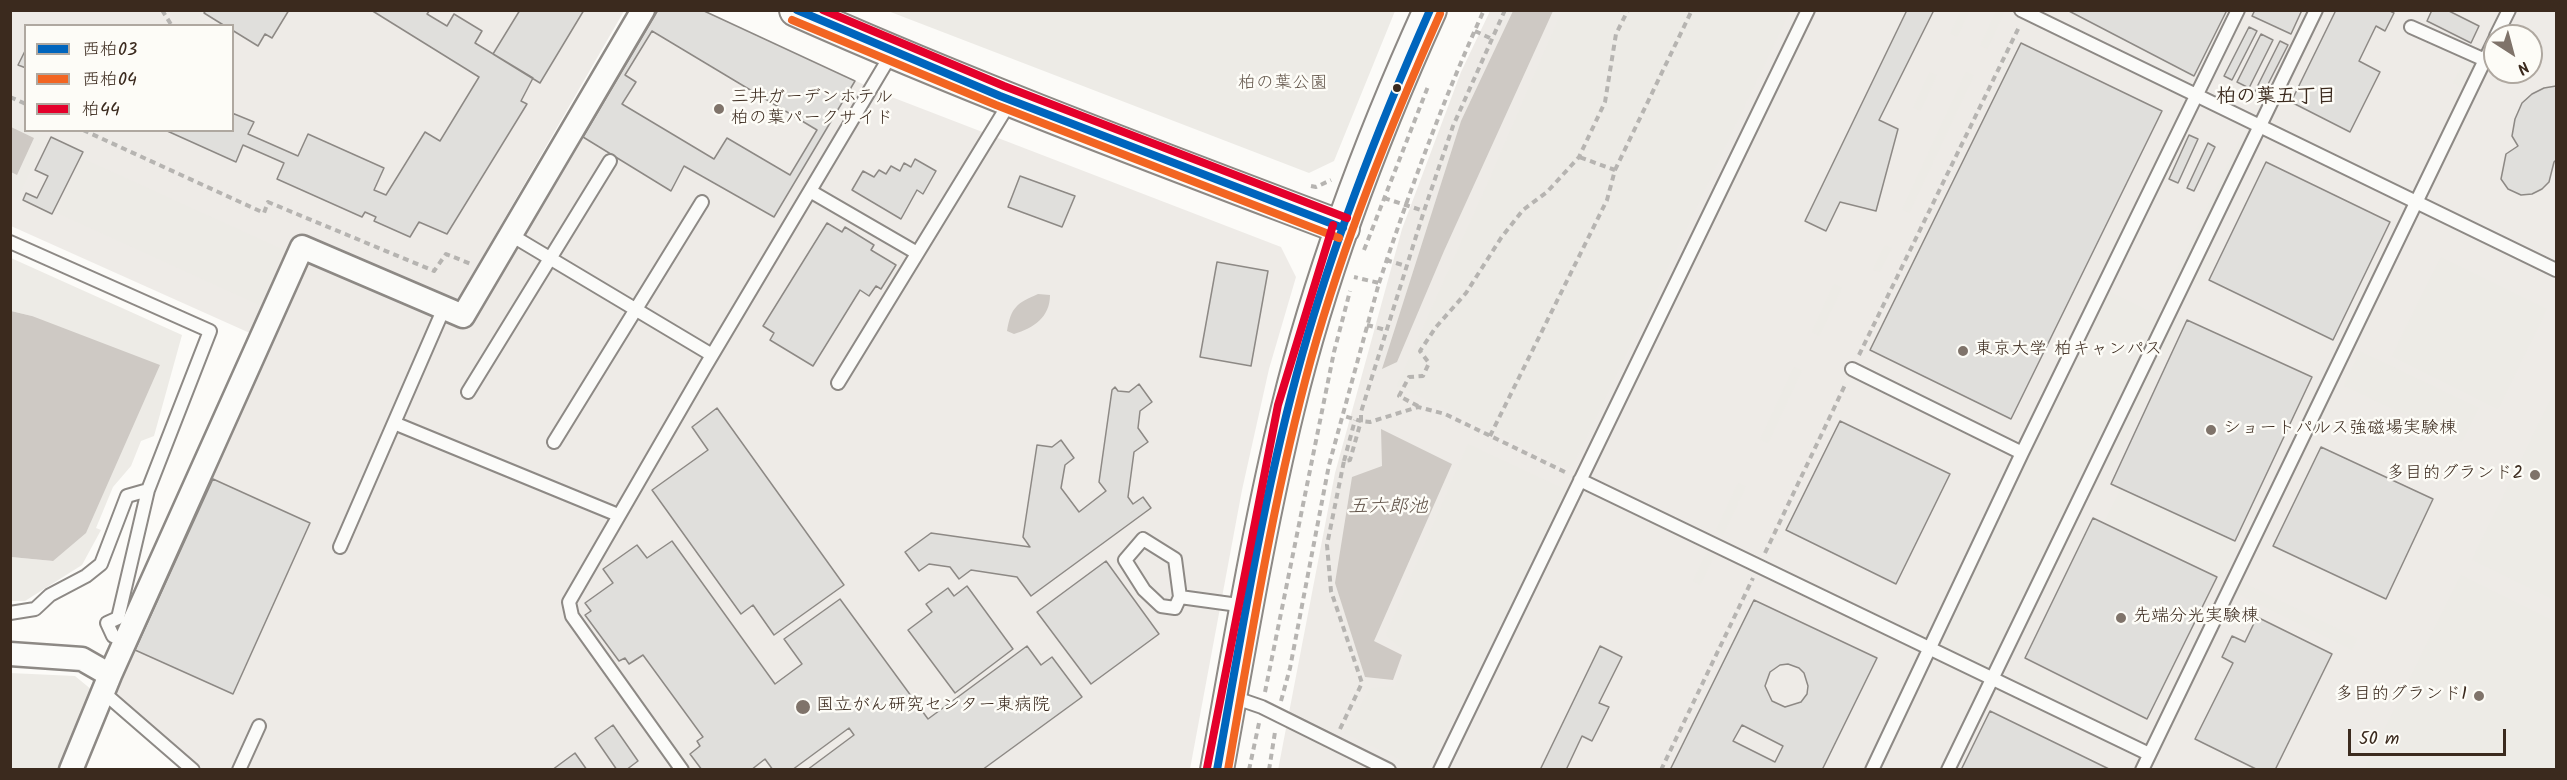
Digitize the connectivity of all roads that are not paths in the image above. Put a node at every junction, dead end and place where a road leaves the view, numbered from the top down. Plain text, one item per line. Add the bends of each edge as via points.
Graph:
1 (644, 10) edge
2 (796, 10) edge
3 (1430, 10) edge
4 (1808, 10) edge
5 (2238, 10) edge
6 (2316, 10) edge
7 (2509, 10) edge
8 (2024, 12) edge
9 (2502, 24) edge
10 (2411, 27) dead end
11 (892, 53) junction
12 (2483, 59) edge
13 (2483, 64) edge
14 (2197, 95) junction
15 (1011, 101) junction
16 (2261, 126) junction
17 (610, 161) dead end
18 (810, 191) junction
19 (2417, 201) junction
20 (702, 202) dead end
21 (1343, 228) junction
22 (511, 235) junction
23 (10, 242) edge
24 (917, 253) junction
25 (550, 258) junction
26 (2556, 270) edge
27 (444, 308) junction
28 (636, 309) junction
29 (712, 355) junction
30 (1852, 369) road end
31 (838, 383) dead end
32 (468, 392) dead end
33 (394, 423) junction
34 (554, 442) dead end
35 (2022, 453) junction
36 (1580, 480) junction
37 (148, 490) junction
38 (618, 515) junction
39 (340, 547) dead end
40 (1180, 597) junction
41 (10, 613) edge
42 (1246, 613) junction
43 (125, 641) junction
44 (1930, 649) junction
45 (10, 654) edge
46 (1992, 677) junction
47 (106, 683) junction
48 (1230, 696) junction
49 (259, 726) dead end
50 (2149, 754) junction
51 (72, 770) edge
52 (193, 770) edge
53 (239, 770) edge
54 (682, 770) edge
55 (1217, 770) edge
56 (1389, 770) edge
57 (1440, 770) edge
58 (1872, 770) edge
59 (1948, 770) edge
60 (2142, 770) edge

1 - 22 street
2 - 11 street
3 - 21 street
4 - 36 lane
5 - 14 lane
6 - 16 lane
7 - 9 lane
8 - 14 lane
10 - 12 lane
11 - 15 street
11 - 18 lane
13 - 19 lane
14 - 16 lane
14 - 35 lane
15 - 21 street
15 - 24 lane
16 - 19 lane
16 - 46 lane
17 - 25 lane
18 - 24 lane
18 - 29 lane
19 - 26 lane
19 - 50 lane
20 - 28 lane
21 - 42 street via 1288,407
22 - 25 lane
22 - 27 street via 463,316
23 - 37 lane via 210,331
24 - 31 lane
25 - 28 lane
25 - 32 lane
27 - 33 lane
27 - 43 street via 303,247
28 - 29 lane
28 - 34 lane
29 - 38 lane
30 - 35 lane
33 - 38 lane
33 - 39 lane via 351,509
35 - 44 lane
36 - 44 lane
36 - 57 lane
37 - 41 lane via 128,496 100,564 35,609
37 - 43 lane via 118,618 107,623 113,636
38 - 54 lane via 569,602 572,616
40 - 40 lane via 1175,559 1143,539 1125,560 1144,590 1161,606 1175,608
40 - 42 lane via 1231,604
42 - 48 street
43 - 47 street
44 - 46 lane
44 - 58 lane
45 - 47 street via 82,659
46 - 50 lane
46 - 59 lane
47 - 51 street
47 - 52 lane
48 - 55 street
48 - 56 lane via 1262,707
49 - 53 lane
50 - 60 lane

